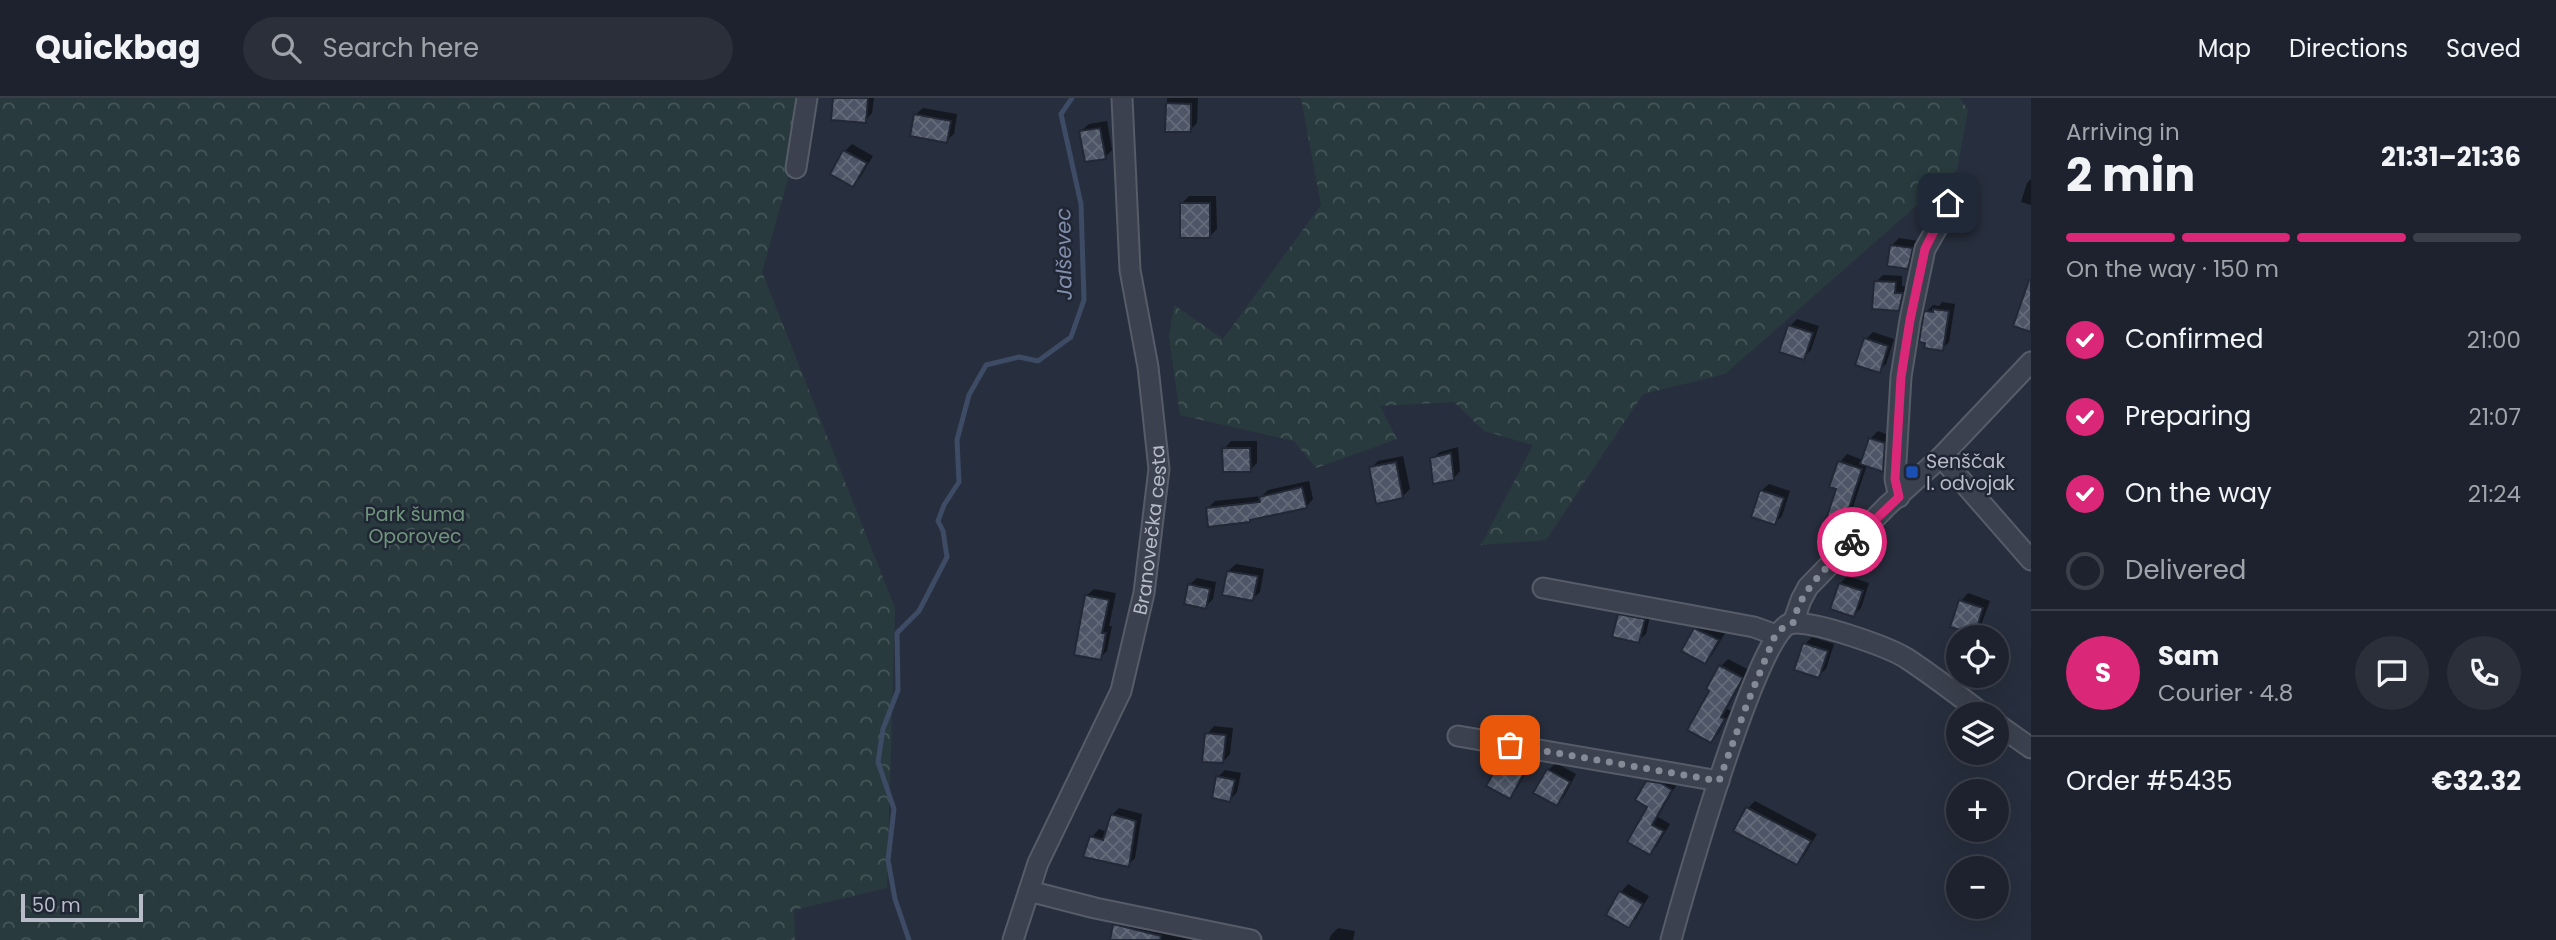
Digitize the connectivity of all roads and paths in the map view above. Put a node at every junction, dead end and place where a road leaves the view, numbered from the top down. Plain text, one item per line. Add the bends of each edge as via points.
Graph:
1 (807, 98) edge
2 (1122, 98) edge
3 (796, 168) dead end
4 (1955, 185) dead end
5 (2031, 362) edge
6 (1941, 457) junction
7 (1899, 497) junction
8 (2031, 561) edge
9 (1543, 588) dead end
10 (1793, 623) junction
11 (1776, 635) junction
12 (1966, 702) edge
13 (2009, 732) edge
14 (1458, 736) dead end
15 (2031, 748) edge
16 (1719, 781) junction
17 (1029, 891) junction
18 (1013, 940) edge
19 (1251, 940) edge
20 (1671, 940) edge

1 - 3 street
2 - 17 street, Branovečka cesta via 1130,270 1149,367 1158,469 1144,593 1121,691 1038,863
4 - 7 street via 1925,249 1910,320 1900,390 1895,479
5 - 6 street
6 - 7 street
6 - 8 street
7 - 10 street via 1808,587
9 - 11 street
10 - 11 street
10 - 12 street via 1827,629 1903,657
11 - 16 street
13 - 15 street
14 - 16 street
16 - 20 street
17 - 18 street, Branovečka cesta
17 - 19 street

